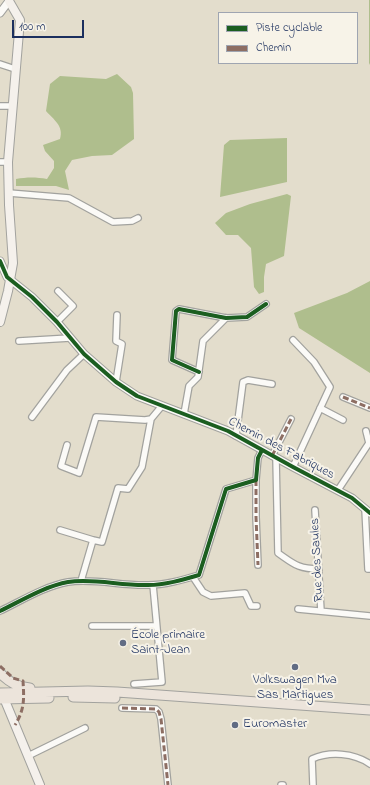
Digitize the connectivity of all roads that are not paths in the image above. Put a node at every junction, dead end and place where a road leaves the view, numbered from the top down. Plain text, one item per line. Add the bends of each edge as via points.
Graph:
1 (9, 1) edge
2 (0, 13) edge
3 (0, 64) edge
4 (15, 68) junction
5 (0, 106) edge
6 (12, 106) junction
7 (4, 162) edge
8 (9, 193) junction
9 (138, 218) dead end
10 (0, 261) edge
11 (10, 280) junction
12 (58, 291) dead end
13 (3, 296) edge
14 (266, 304) dead end
15 (117, 315) dead end
16 (226, 318) junction
17 (0, 322) edge
18 (57, 322) junction
19 (70, 338) junction
20 (293, 340) dead end
21 (19, 341) dead end
22 (84, 354) junction
23 (199, 372) junction
24 (116, 382) junction
25 (272, 384) dead end
26 (343, 396) dead end
27 (161, 406) junction
28 (320, 408) junction
29 (370, 408) edge
30 (184, 414) junction
31 (32, 417) dead end
32 (151, 419) junction
33 (291, 419) dead end
34 (343, 420) dead end
35 (366, 430) dead end
36 (236, 436) junction
37 (67, 445) dead end
38 (262, 450) junction
39 (274, 457) junction
40 (293, 467) junction
41 (256, 480) junction
42 (338, 490) junction
43 (315, 510) dead end
44 (368, 511) edge
45 (60, 530) dead end
46 (93, 540) junction
47 (258, 565) dead end
48 (319, 569) junction
49 (370, 569) edge
50 (193, 577) junction
51 (81, 581) junction
52 (153, 585) junction
53 (257, 606) dead end
54 (298, 609) dead end
55 (0, 611) edge
56 (321, 611) junction
57 (370, 616) edge
58 (92, 626) dead end
59 (156, 626) junction
60 (0, 673) edge
61 (134, 684) dead end
62 (0, 690) edge
63 (88, 691) junction
64 (3, 701) edge
65 (122, 708) dead end
66 (370, 710) edge
67 (370, 715) edge
68 (85, 728) dead end
69 (28, 756) junction
70 (370, 764) edge
71 (40, 785) edge
72 (168, 785) edge
73 (313, 785) edge

1 - 2 street
1 - 4 main road via 20,20
3 - 4 street
4 - 6 main road
5 - 6 street
6 - 7 main road
7 - 8 main road
8 - 9 street via 69,198 113,222 132,221
8 - 11 main road via 13,249
10 - 11 street via 6,277
11 - 13 main road
11 - 18 street, Chemin des Fabriques
12 - 18 street via 73,306
13 - 17 main road
14 - 16 street via 247,317
15 - 24 street via 116,341 122,344
16 - 23 street via 203,341
16 - 23 street via 179,309 176,311 172,360
18 - 19 street, Chemin des Fabriques
19 - 21 street
19 - 22 street, Chemin des Fabriques
20 - 28 street via 314,362 330,387
22 - 24 street, Chemin des Fabriques
22 - 31 street via 67,370
23 - 30 street via 198,377 189,386
24 - 27 street, Chemin des Fabriques via 137,396
25 - 36 street via 248,380 243,382
26 - 29 street
27 - 30 street, Chemin des Fabriques
27 - 32 street
28 - 34 street
28 - 40 street
30 - 36 street, Chemin des Fabriques
32 - 37 street via 96,416 79,473 61,466
32 - 46 street via 142,467 128,489 118,488 102,542
33 - 39 street
35 - 42 street via 369,443
36 - 38 street, Chemin des Fabriques
38 - 39 street, Chemin des Fabriques
38 - 41 street via 258,458
39 - 40 street, Chemin des Fabriques
39 - 48 street via 278,553 305,569
40 - 42 street, Chemin des Fabriques
41 - 47 street
41 - 50 street via 226,489 199,575
42 - 44 street, Chemin des Fabriques
43 - 48 street, Rue des Saules
44 - 49 street
45 - 46 street
46 - 51 street
48 - 56 street, Rue des Saules
50 - 52 street
50 - 53 street via 203,592 211,596 245,593 251,606
51 - 52 street
51 - 55 street via 52,586
52 - 59 street
54 - 56 street
56 - 57 street
58 - 59 street
59 - 61 street via 162,682
60 - 63 highway via 15,685
62 - 63 highway
63 - 66 highway
64 - 67 highway via 116,698
64 - 69 main road
65 - 72 street via 156,709 159,712
68 - 69 street
69 - 71 main road
70 - 73 street via 352,755 317,757 312,759

